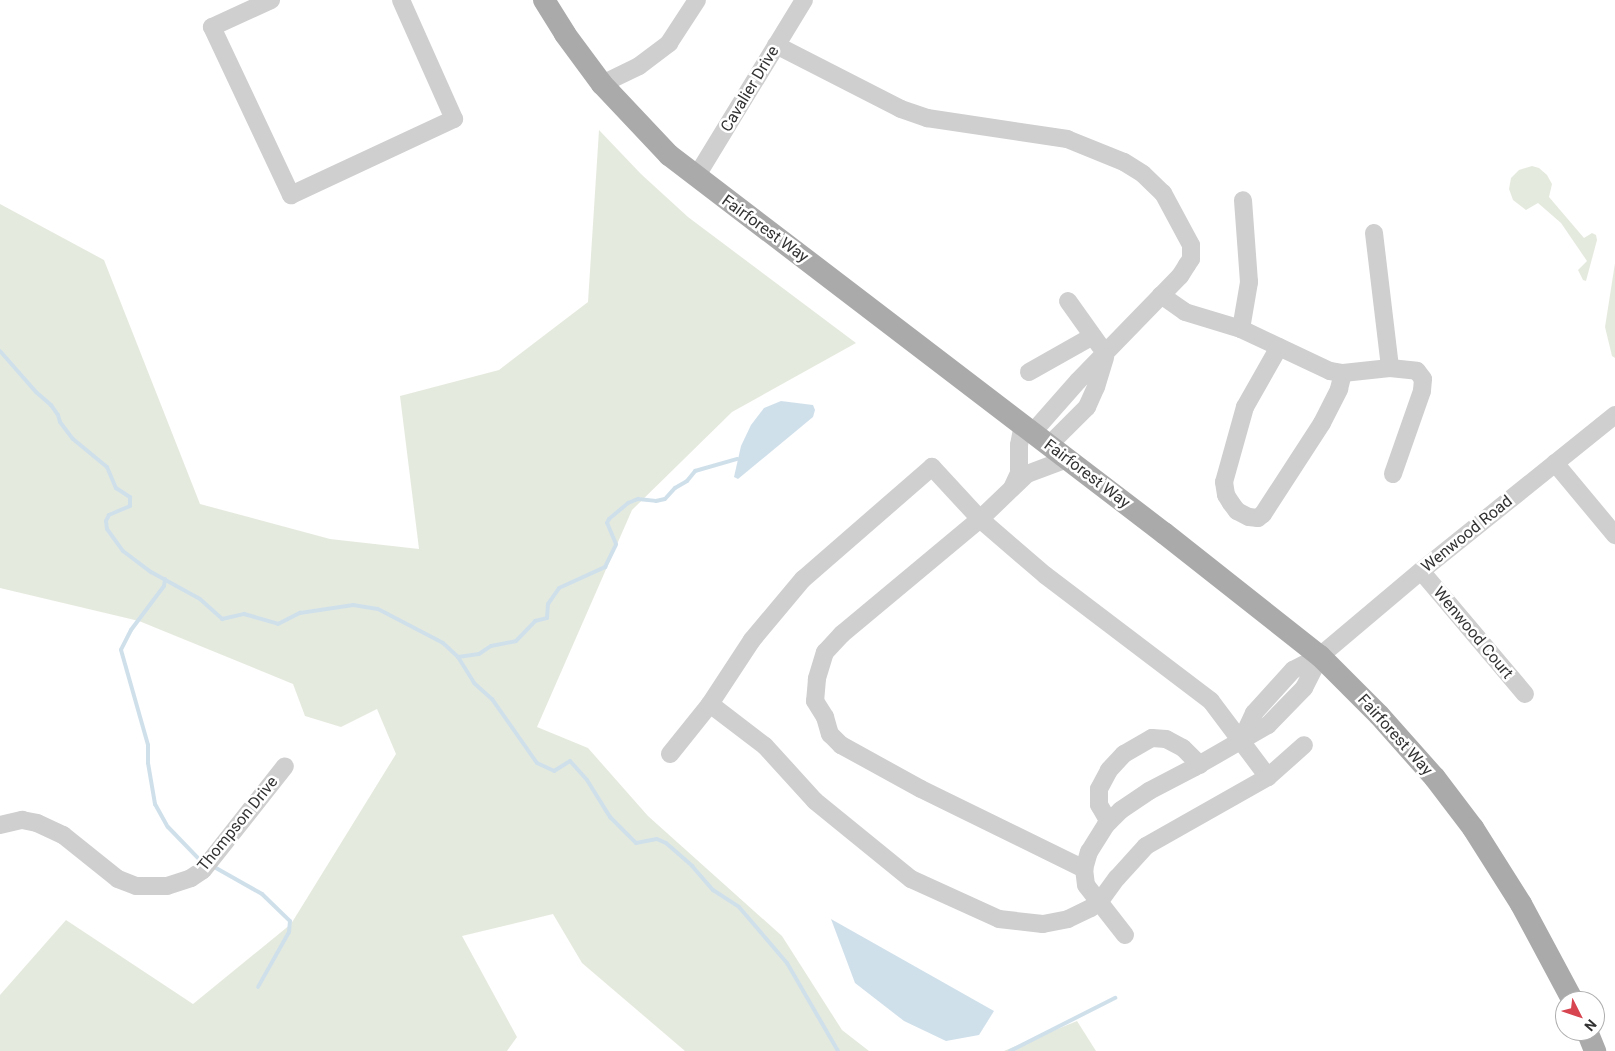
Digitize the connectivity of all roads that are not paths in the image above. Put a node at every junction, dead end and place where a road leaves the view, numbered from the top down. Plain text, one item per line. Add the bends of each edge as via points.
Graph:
1 (270, 0) edge
2 (401, 0) edge
3 (544, 0) edge
4 (697, 0) edge
5 (804, 0) edge
6 (776, 45) junction
7 (602, 84) junction
8 (696, 177) junction
9 (1243, 200) dead end
10 (1374, 233) dead end
11 (1161, 295) junction
12 (1068, 301) dead end
13 (1241, 329) junction
14 (1093, 336) junction
15 (1279, 347) junction
16 (1106, 354) junction
17 (1390, 368) junction
18 (1029, 372) dead end
19 (1343, 373) junction
20 (1615, 415) edge
21 (1035, 434) junction
22 (1066, 459) junction
23 (1555, 463) junction
24 (1393, 474) dead end
25 (1013, 486) junction
26 (980, 519) junction
27 (1615, 536) edge
28 (1420, 571) junction
29 (1320, 656) junction
30 (1525, 694) dead end
31 (710, 704) junction
32 (1241, 741) junction
33 (1304, 745) dead end
34 (670, 754) dead end
35 (1200, 765) junction
36 (285, 766) dead end
37 (1268, 777) junction
38 (1109, 822) junction
39 (0, 825) edge
40 (1084, 869) junction
41 (1100, 901) junction
42 (1125, 935) dead end
43 (1568, 991) edge

1 - 2 street via 212,27 291,195 454,119
3 - 7 main road, Fairforest Way
4 - 7 street via 669,43 639,66
5 - 6 street, Cavalier Drive
6 - 8 street, Cavalier Drive
6 - 11 street via 901,109 926,118 1067,139 1124,162 1143,174 1163,192 1191,245 1188,265
7 - 8 main road, Fairforest Way via 669,155
8 - 21 main road, Fairforest Way
9 - 13 street via 1248,282
10 - 17 street
11 - 13 street via 1185,312
11 - 16 street
12 - 14 street
13 - 15 street
14 - 16 street
14 - 18 street
15 - 19 street via 1330,371
15 - 19 street via 1244,407 1224,482 1231,503 1237,511 1249,517 1258,518 1263,514 1332,405
16 - 21 street
16 - 21 street via 1087,407
17 - 19 street
17 - 24 street via 1417,371 1424,384
20 - 23 street, Wenwood Road
21 - 22 main road, Fairforest Way
21 - 25 street via 1019,445 1019,473
22 - 25 street via 1026,474
22 - 29 main road, Fairforest Way
23 - 27 street
23 - 28 street, Wenwood Road
25 - 26 street
26 - 31 street via 932,467 803,579 752,640
26 - 32 street via 1045,574 1211,701
26 - 40 street via 842,634 825,652 817,678 815,701 830,734 841,745 921,789
28 - 29 street, Wenwood Road
28 - 30 street, Wenwood Court
29 - 32 street via 1304,688 1268,726
29 - 43 main road, Fairforest Way via 1385,722 1472,828 1522,904
31 - 34 street
31 - 41 street via 765,746 815,802 911,880 999,919 1043,924 1068,919
32 - 35 street
32 - 37 street
33 - 37 street
35 - 38 street via 1149,791
35 - 38 street via 1182,748 1166,739 1152,738 1124,754 1109,770 1099,789 1099,805
36 - 39 street, Thompson Drive via 203,870 167,886 136,886 118,879 63,835 48,827 22,820
37 - 41 street via 1146,846
38 - 40 street via 1089,852
40 - 41 street via 1086,885
41 - 42 street

